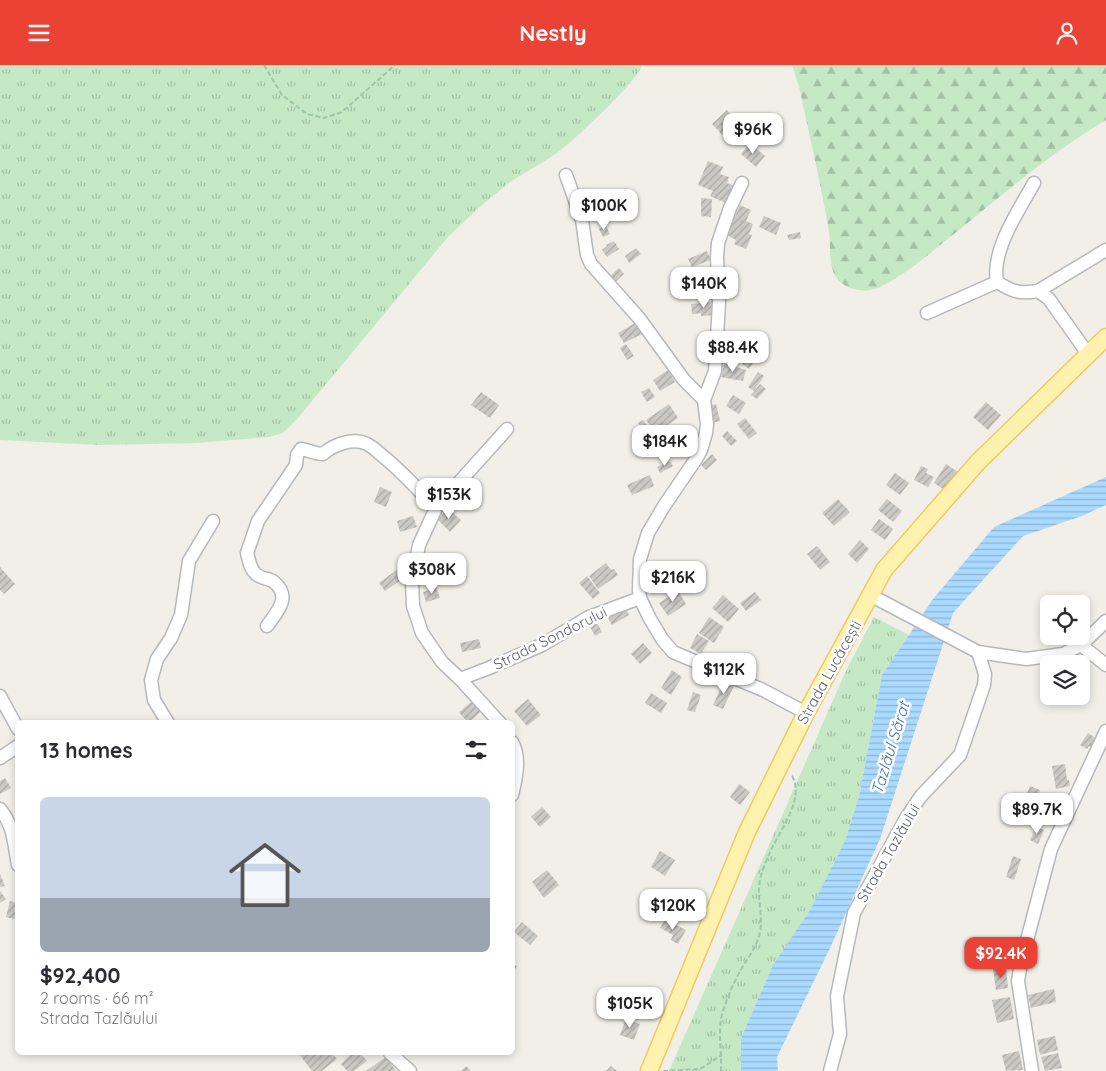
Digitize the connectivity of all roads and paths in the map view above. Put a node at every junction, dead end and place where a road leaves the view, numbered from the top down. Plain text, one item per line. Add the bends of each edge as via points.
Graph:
1 (264, 65) edge
2 (395, 65) edge
3 (566, 175) dead end
4 (742, 183) dead end
5 (1034, 183) dead end
6 (1106, 250) edge
7 (997, 282) junction
8 (1038, 291) junction
9 (926, 313) dead end
10 (1106, 337) edge
11 (1088, 354) junction
12 (704, 400) junction
13 (507, 429) dead end
14 (436, 508) junction
15 (213, 521) dead end
16 (870, 595) junction
17 (640, 598) junction
18 (1106, 621) edge
19 (267, 626) dead end
20 (1090, 637) edge
21 (1082, 645) joint
22 (978, 652) junction
23 (1106, 665) edge
24 (460, 679) junction
25 (0, 696) edge
26 (806, 713) junction
27 (166, 720) edge
28 (497, 720) edge
29 (15, 724) edge
30 (1106, 731) edge
31 (515, 746) edge
32 (15, 748) edge
33 (0, 758) edge
34 (780, 762) junction
35 (515, 783) edge
36 (0, 809) edge
37 (15, 848) edge
38 (392, 1055) edge
39 (722, 1055) junction
40 (650, 1070) edge
41 (410, 1071) edge
42 (721, 1071) edge
43 (830, 1071) edge
44 (1032, 1071) edge

1 - 2 path via 282,95 307,114 324,118 342,113
3 - 12 street via 582,220 591,264 639,318 684,380
4 - 12 street via 718,243 715,371
5 - 7 street via 1009,229 997,261
6 - 8 street
7 - 8 street via 1012,291
7 - 9 street
8 - 11 street via 1049,299
10 - 11 main road, Strada Lucăcești
11 - 16 main road, Strada Lucăcești via 978,462 884,570
12 - 17 street via 706,424 701,449 648,533 643,547 639,569
13 - 14 street
14 - 19 street via 391,462 367,444 339,444 323,455 300,449 296,465 258,521 247,553 255,573 273,581 282,594 282,604
14 - 24 street via 419,545 412,581 413,607 422,633 442,662
15 - 27 street via 189,561 181,615 157,659 151,680 154,700
16 - 22 street
16 - 26 main road, Strada Lucăcești
17 - 24 street, Strada Sondorului via 589,617 542,645
17 - 26 street via 656,629 673,652 763,690
18 - 20 street
21 - 22 street via 1063,654 1026,659
21 - 23 street
22 - 43 street, Strada Tazlăului via 984,685 960,755 916,804 854,913 837,996 840,1033
24 - 28 street
25 - 29 street
26 - 34 main road, Strada Lucăcești
30 - 44 street via 1051,849 1021,963 1018,981
31 - 35 street
32 - 33 street
34 - 39 path via 795,781 795,798 761,876 758,939 721,1019
34 - 40 main road, Strada Lucăcești via 747,833
36 - 37 street via 12,830
38 - 41 street
39 - 40 path via 700,1069
39 - 42 path

